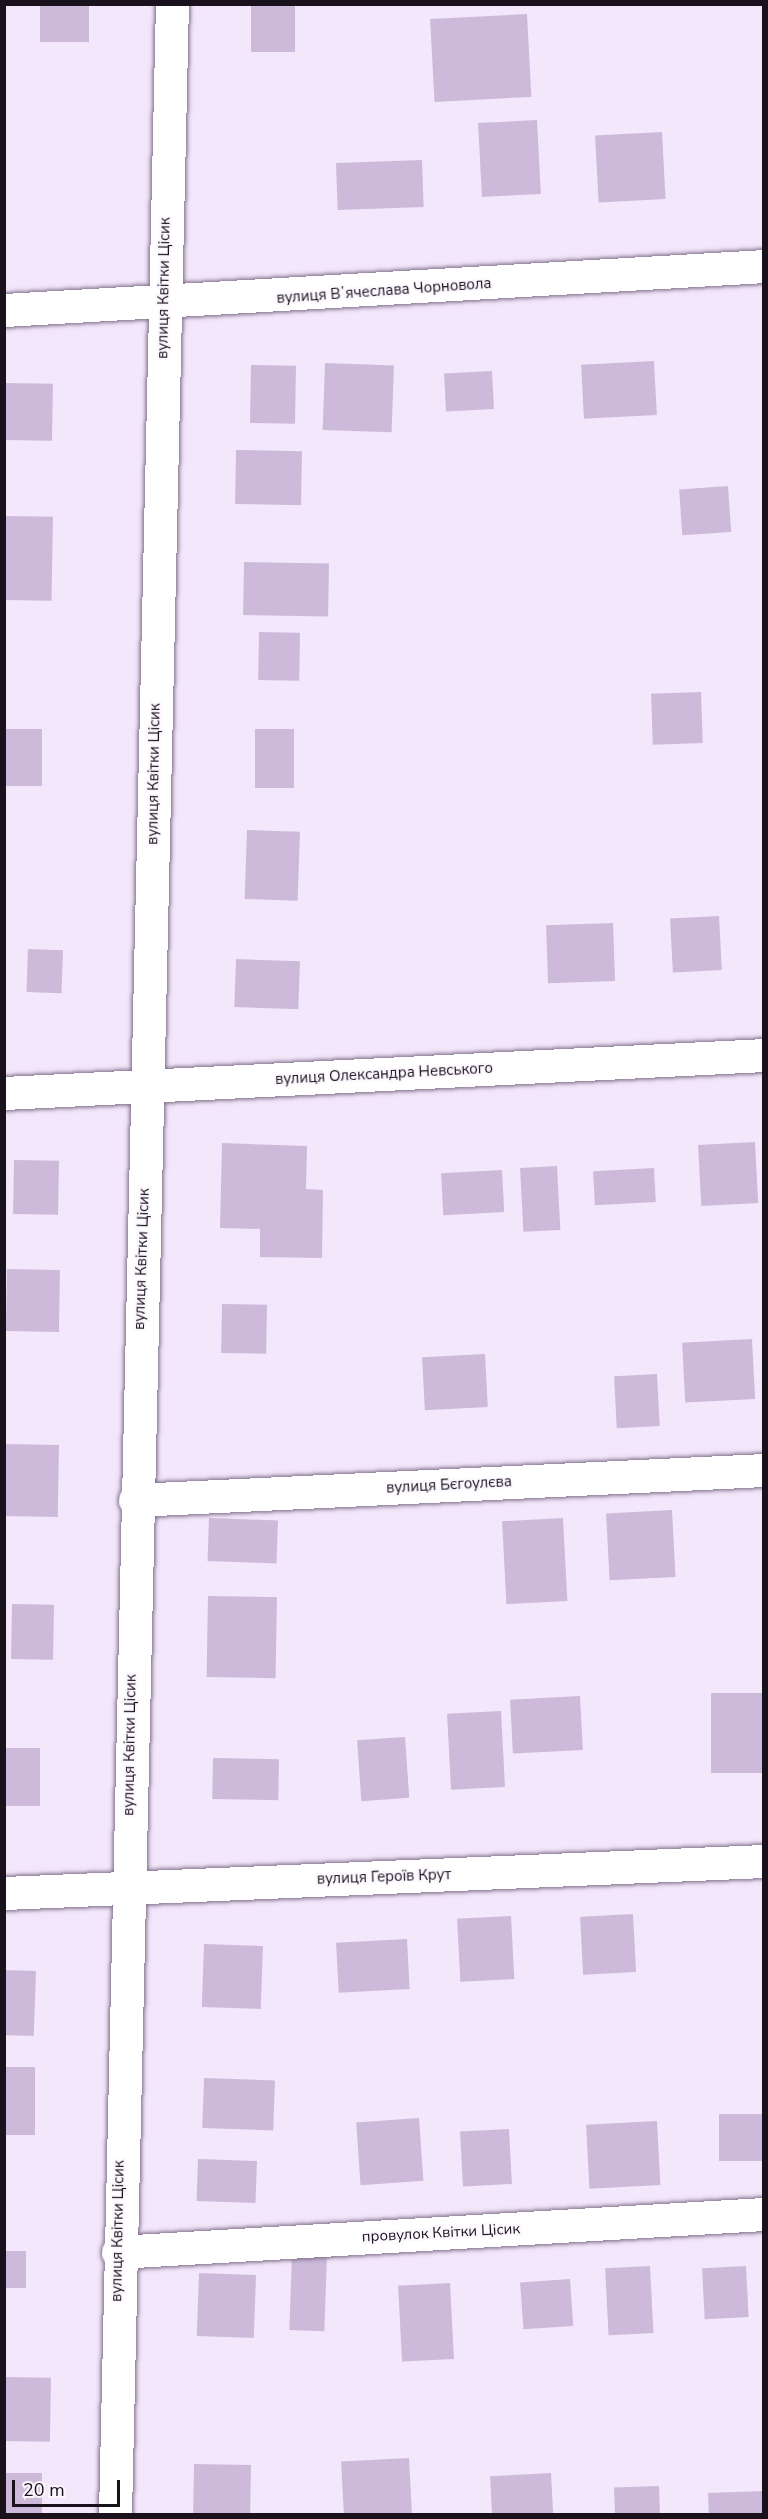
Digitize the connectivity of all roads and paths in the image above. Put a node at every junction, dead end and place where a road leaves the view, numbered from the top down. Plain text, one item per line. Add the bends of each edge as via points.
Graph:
1 (172, 4) edge
2 (764, 266) edge
3 (164, 305) junction
4 (4, 310) edge
5 (764, 1055) edge
6 (147, 1086) junction
7 (4, 1093) edge
8 (764, 1470) edge
9 (135, 1500) junction
10 (764, 1861) edge
11 (126, 1888) junction
12 (4, 1893) edge
13 (764, 2214) edge
14 (118, 2252) junction
15 (115, 2514) edge

1 - 3 street, вулиця Квітки Цісик
2 - 3 street, вулиця Вʼячеслава Чорновола
3 - 4 street, вулиця Вʼячеслава Чорновола
3 - 6 street, вулиця Квітки Цісик
5 - 6 street, вулиця Олександра Невського
6 - 7 street, вулиця Олександра Невського
6 - 9 street, вулиця Квітки Цісик
8 - 9 street, вулиця Бєгоулєва
9 - 11 street, вулиця Квітки Цісик
10 - 11 street, вулиця Героїв Крут
11 - 12 street, вулиця Героїв Крут
11 - 14 street, вулиця Квітки Цісик
13 - 14 street, провулок Квітки Цісик
14 - 15 street, вулиця Квітки Цісик

